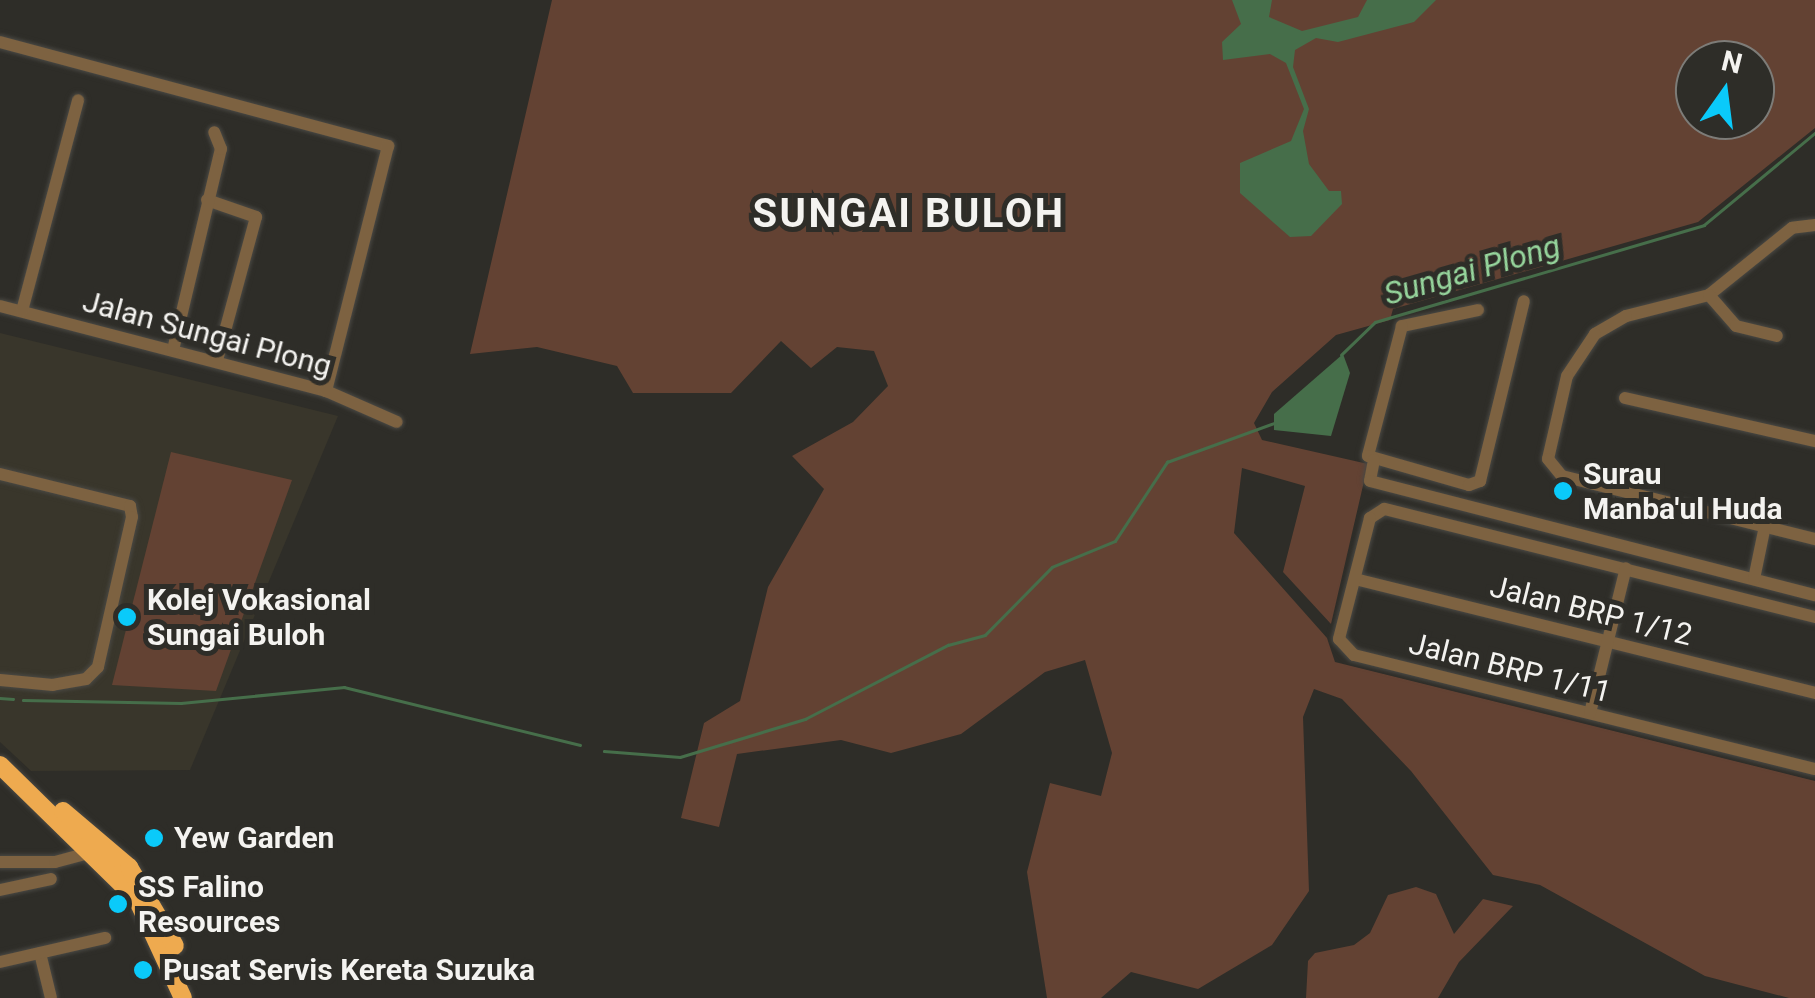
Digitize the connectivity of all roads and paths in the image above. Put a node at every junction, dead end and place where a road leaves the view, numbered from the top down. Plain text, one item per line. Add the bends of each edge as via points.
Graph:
1 (0, 42) edge
2 (78, 100) dead end
3 (214, 132) dead end
4 (208, 200) junction
5 (1815, 225) edge
6 (1710, 295) junction
7 (1524, 300) dead end
8 (0, 306) edge
9 (1478, 310) dead end
10 (22, 312) junction
11 (1777, 336) dead end
12 (172, 350) junction
13 (217, 361) junction
14 (326, 390) junction
15 (1625, 398) dead end
16 (397, 422) dead end
17 (1815, 441) edge
18 (1374, 460) junction
19 (1390, 464) junction
20 (0, 474) edge
21 (1386, 485) junction
22 (1766, 526) junction
23 (1815, 539) edge
24 (1626, 568) junction
25 (1754, 579) junction
26 (1355, 580) junction
27 (1815, 595) edge
28 (1815, 617) edge
29 (1608, 642) junction
30 (0, 680) edge
31 (1815, 692) edge
32 (1590, 713) junction
33 (0, 765) edge
34 (1815, 769) edge
35 (30, 792) junction
36 (62, 810) junction
37 (67, 830) junction
38 (92, 852) junction
39 (0, 862) edge
40 (55, 862) junction
41 (52, 879) dead end
42 (0, 890) edge
43 (159, 910) junction
44 (105, 938) dead end
45 (40, 953) junction
46 (0, 962) edge
47 (51, 998) edge
48 (184, 998) edge
49 (196, 998) edge

1 - 14 street via 388,146
2 - 10 street
3 - 4 street via 221,149
4 - 12 street
4 - 13 street via 256,217
5 - 6 street via 1792,228
6 - 11 street via 1736,326
6 - 22 street via 1626,316 1594,334 1567,376 1549,466 1562,476
7 - 19 street via 1480,482
8 - 10 street, Jalan Sungai Plong
9 - 18 street via 1402,326 1366,447
10 - 12 street, Jalan Sungai Plong
12 - 13 street, Jalan Sungai Plong
13 - 14 street, Jalan Sungai Plong
14 - 16 street, Jalan Sungai Plong
15 - 17 street
18 - 19 street
18 - 21 street via 1370,481
19 - 21 street
20 - 30 street via 130,506 132,516 98,667 86,678 53,685
21 - 25 street
22 - 23 street
22 - 25 street
24 - 26 street, Jalan BRP 1/11 via 1384,510 1370,518
24 - 28 street
24 - 29 street
25 - 27 street
26 - 29 street, Jalan BRP 1/12
26 - 32 street, Jalan BRP 1/11 via 1340,639 1354,655
29 - 31 street, Jalan BRP 1/12
29 - 32 street
32 - 34 street, Jalan BRP 1/11
33 - 35 highway
35 - 36 highway
35 - 37 highway
36 - 38 highway via 88,836
36 - 43 highway via 130,868
37 - 38 highway
37 - 40 street via 71,848
38 - 40 street
38 - 43 highway via 118,864
38 - 48 highway via 144,909
39 - 40 street
41 - 42 street
43 - 49 highway
44 - 45 street
45 - 46 street
45 - 47 street

